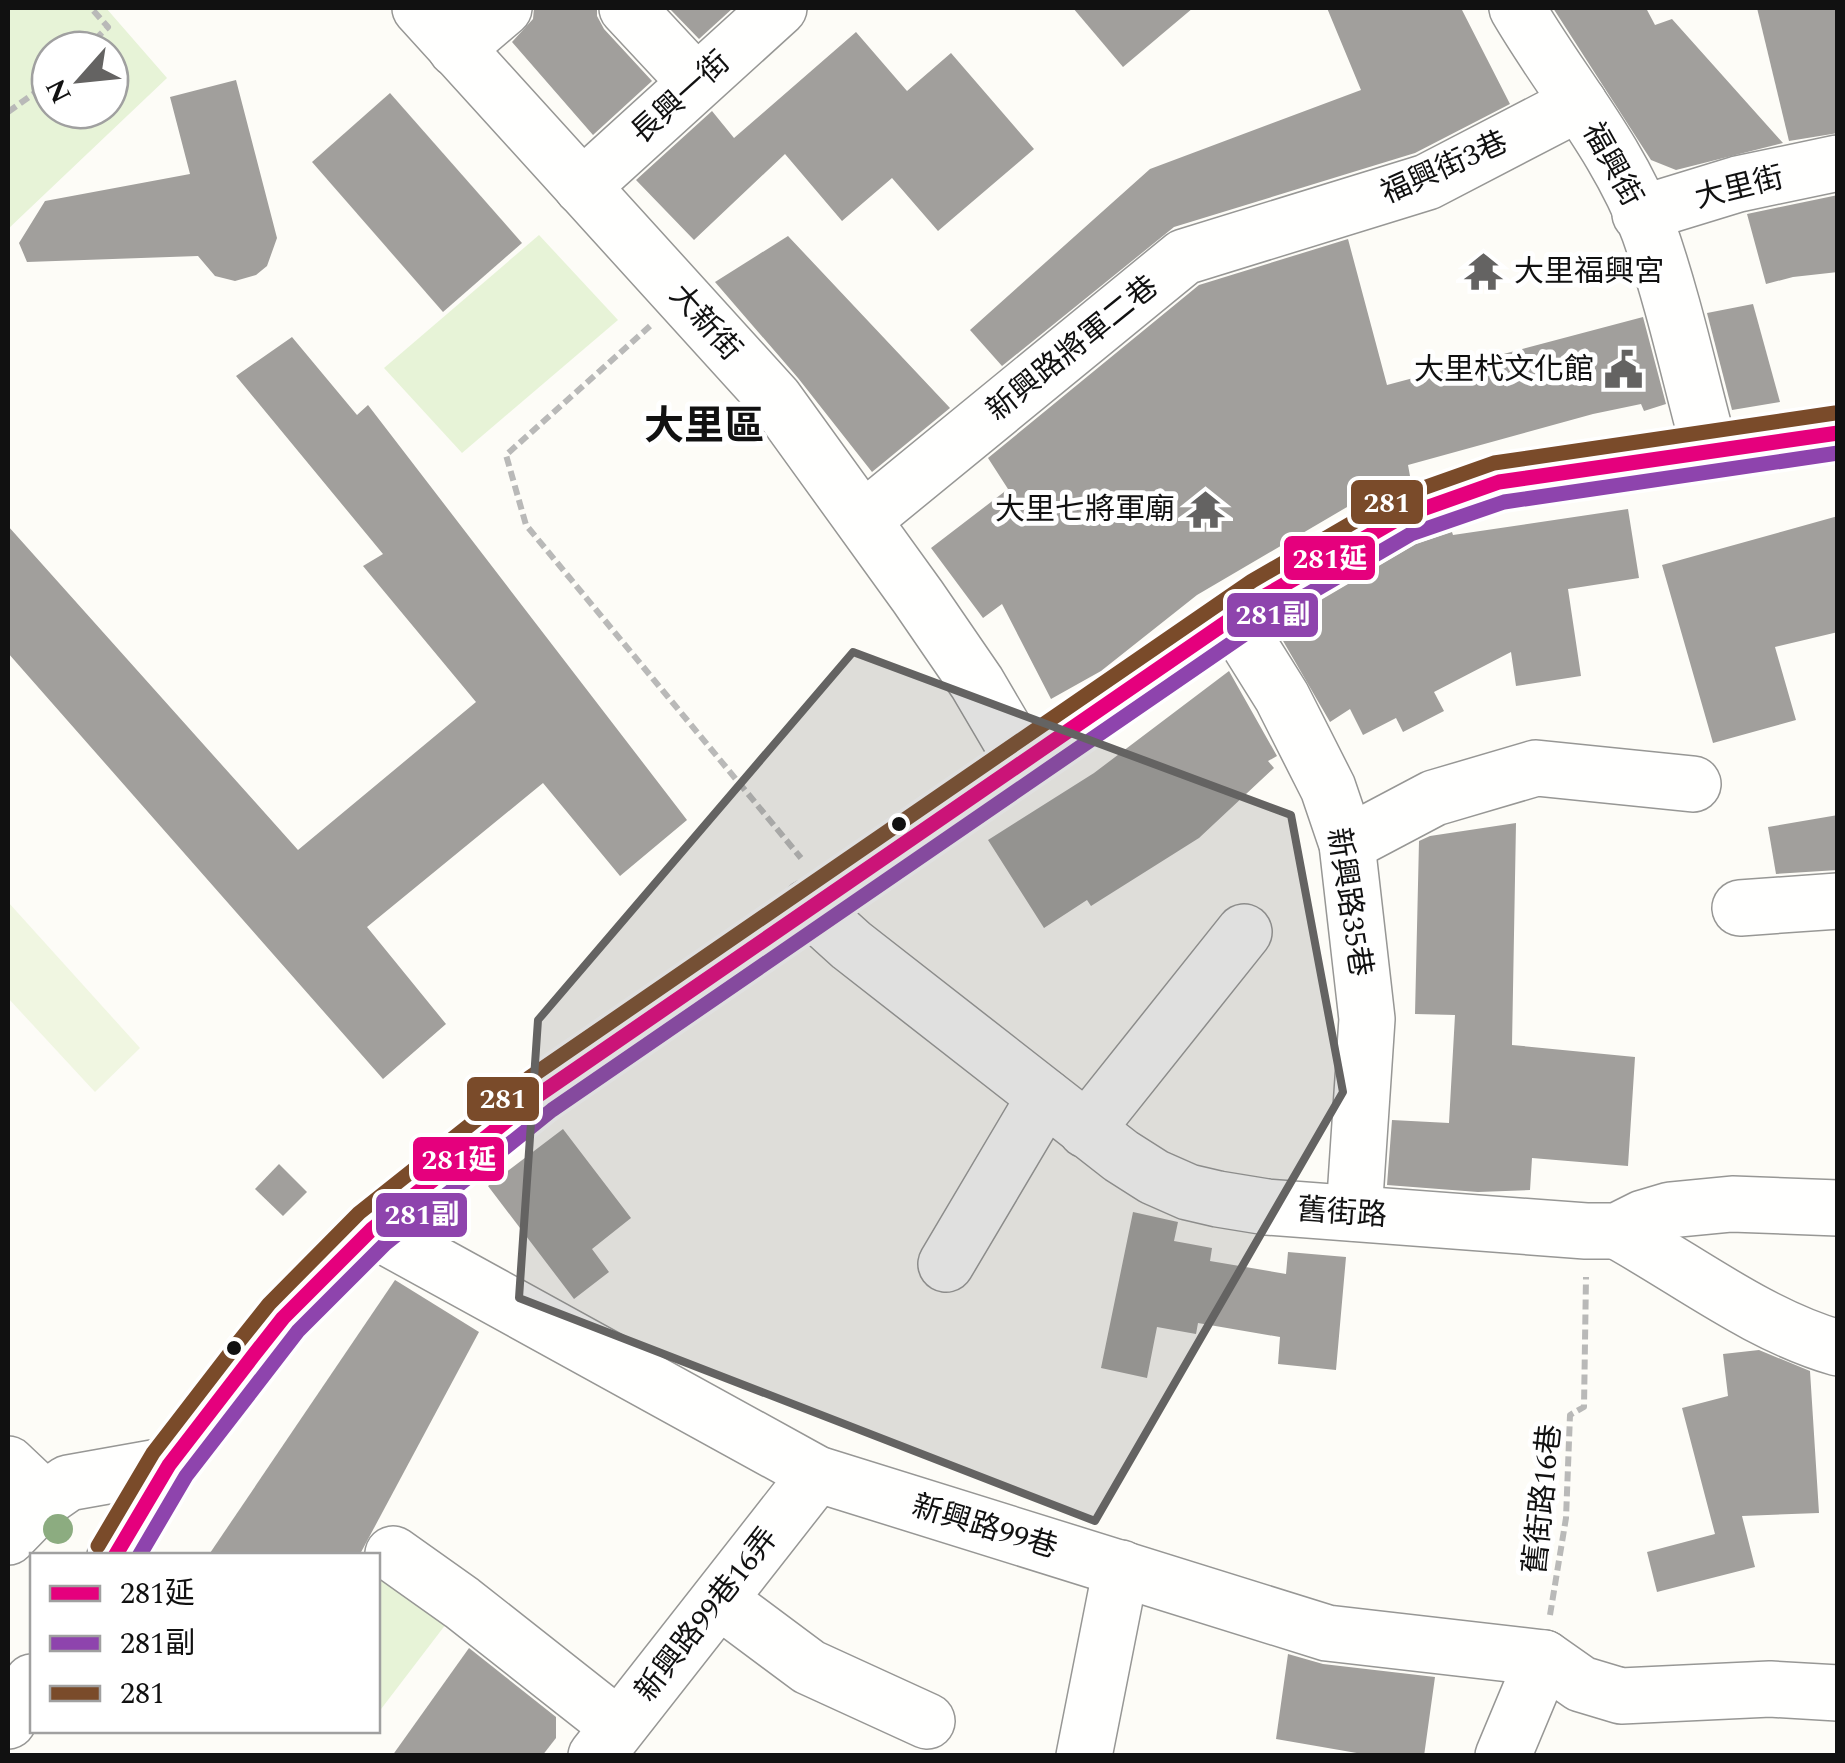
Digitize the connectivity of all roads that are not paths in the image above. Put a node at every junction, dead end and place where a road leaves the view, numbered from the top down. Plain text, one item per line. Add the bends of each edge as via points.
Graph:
1 (420, 8) edge
2 (504, 8) edge
3 (626, 8) edge
4 (779, 8) edge
5 (1518, 8) edge
6 (456, 49) junction
7 (696, 82) junction
8 (1579, 103) junction
9 (1838, 163) edge
10 (582, 187) junction
11 (1640, 214) junction
12 (1304, 221) joint
13 (1838, 433) edge
14 (1710, 451) junction
15 (864, 519) junction
16 (1232, 617) junction
17 (1024, 763) junction
18 (1693, 784) dead end
19 (1347, 844) junction
20 (819, 900) junction
21 (1838, 901) edge
22 (1740, 908) dead end
23 (1244, 932) dead end
24 (1066, 1113) junction
25 (1838, 1208) edge
26 (1354, 1213) junction
27 (372, 1229) junction
28 (1602, 1231) junction
29 (946, 1264) dead end
30 (1838, 1348) edge
31 (169, 1465) junction
32 (817, 1474) junction
33 (20, 1500) edge
34 (117, 1553) edge
35 (393, 1554) dead end
36 (1121, 1568) junction
37 (719, 1600) junction
38 (1544, 1658) junction
39 (30, 1685) edge
40 (1838, 1692) edge
41 (8, 1721) edge
42 (927, 1721) dead end
43 (607, 1741) edge
44 (1084, 1756) edge
45 (1503, 1756) edge

1 - 6 street, 大新街
2 - 6 street
3 - 7 street
4 - 7 street, 長興一街
5 - 8 street, 福興街
6 - 10 street, 大新街
7 - 10 street, 長興一街
8 - 11 street, 福興街
8 - 12 street, 福興街3巷 via 1427,182
9 - 11 street, 大里街
10 - 15 street, 大新街 via 775,398
11 - 14 street, 福興街
12 - 15 street, 新興路將軍二巷 via 1184,257
13 - 14 street
14 - 16 street via 1528,476 1448,498 1375,530
15 - 17 street, 大新街
16 - 17 street
16 - 19 street, 新興路35巷 via 1282,697 1328,788
17 - 20 street
18 - 19 street via 1536,768 1434,798
19 - 26 street, 新興路35巷 via 1367,1019
20 - 24 street, 舊街路 via 852,945
20 - 27 street via 540,1094
21 - 22 street
23 - 24 street
24 - 26 street, 舊街路 via 1154,1178 1188,1192
24 - 29 street
25 - 28 street, 舊街路 via 1732,1204 1670,1210
26 - 28 street, 舊街路
27 - 31 street via 283,1318
27 - 32 street, 新興路99巷
28 - 30 street, 舊街路 via 1804,1338
31 - 33 street via 86,1478
31 - 34 street
32 - 36 street, 新興路99巷
32 - 37 street, 新興路99巷16弄
35 - 43 street via 462,1603
36 - 38 street, 新興路99巷 via 1328,1633
36 - 44 street
37 - 42 street via 809,1667
37 - 43 street, 新興路99巷16弄
38 - 40 street via 1581,1684 1621,1696
38 - 45 street
39 - 41 street

